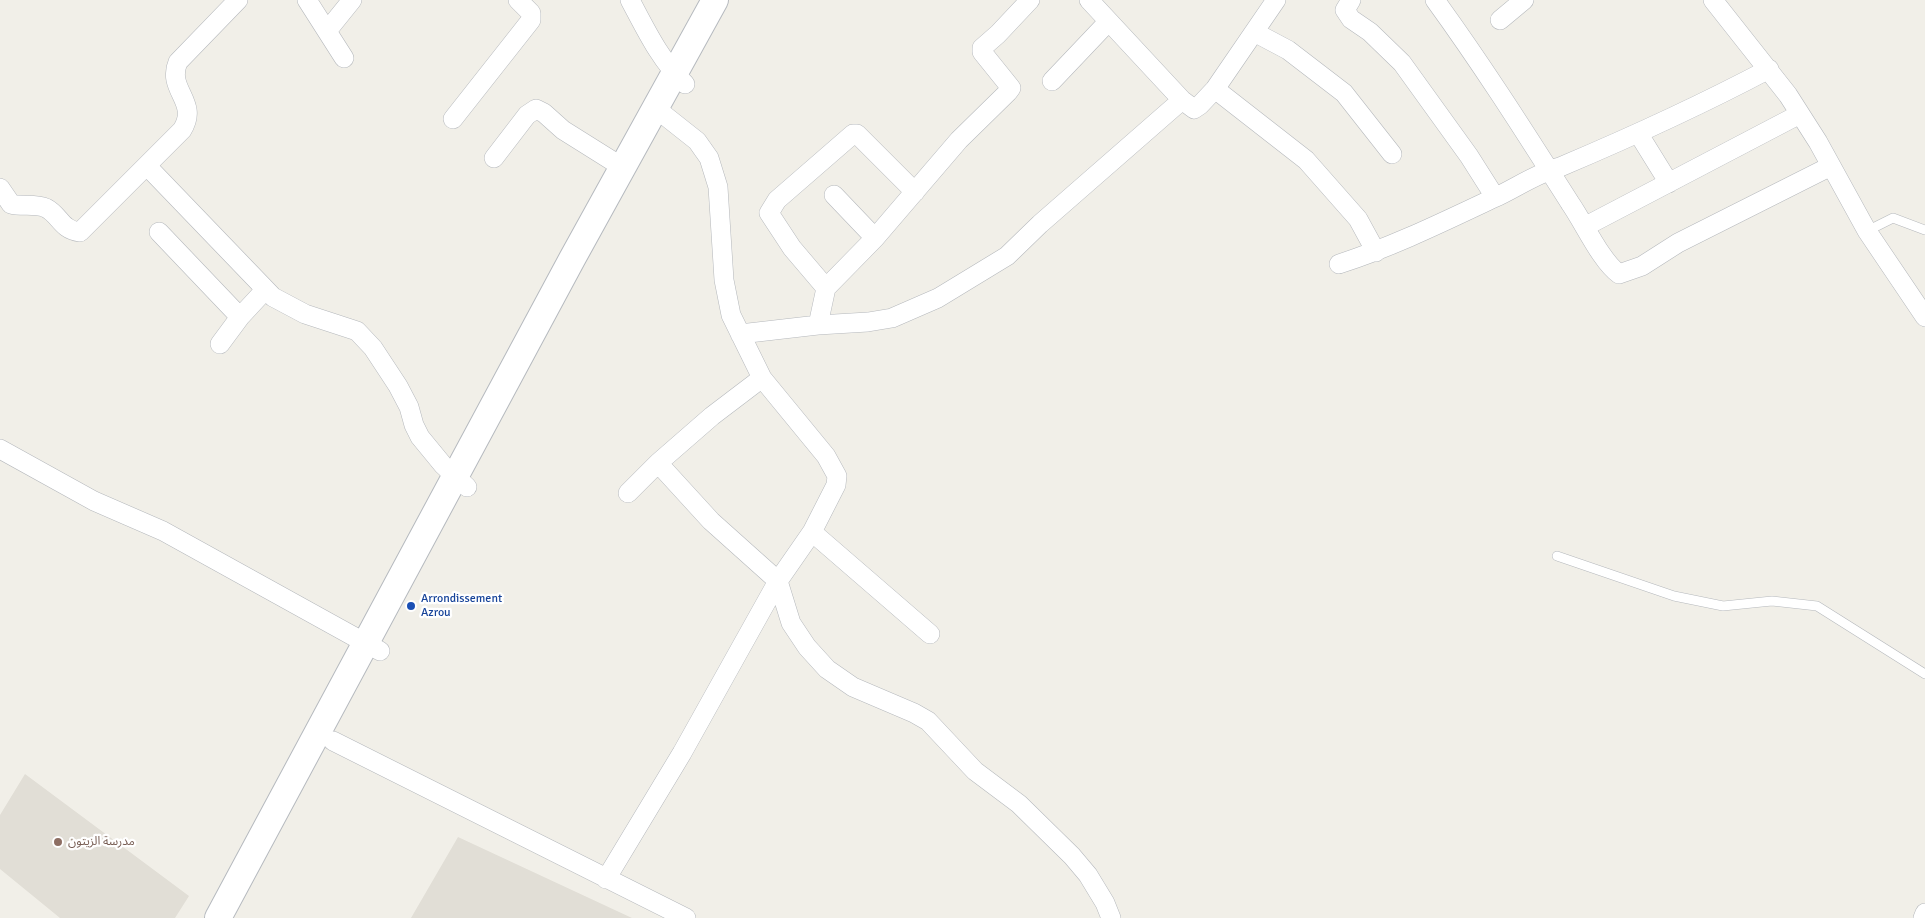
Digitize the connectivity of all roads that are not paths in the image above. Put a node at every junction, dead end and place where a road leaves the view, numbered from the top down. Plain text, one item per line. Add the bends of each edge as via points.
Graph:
1 (238, 0) edge
2 (307, 0) edge
3 (352, 0) edge
4 (518, 0) edge
5 (630, 0) edge
6 (715, 0) edge
7 (731, 0) edge
8 (1030, 0) edge
9 (1276, 0) edge
10 (1351, 0) edge
11 (1435, 0) edge
12 (1524, 0) edge
13 (1713, 0) edge
14 (1100, 8) edge
15 (1500, 20) dead end
16 (327, 31) junction
17 (1254, 32) junction
18 (344, 58) dead end
19 (1769, 69) junction
20 (679, 78) junction
21 (1052, 81) dead end
22 (1215, 89) junction
23 (1182, 100) junction
24 (661, 112) junction
25 (1800, 114) junction
26 (453, 119) dead end
27 (1638, 133) junction
28 (1392, 154) dead end
29 (494, 158) dead end
30 (147, 166) junction
31 (1831, 166) junction
32 (622, 167) junction
33 (1549, 170) junction
34 (1669, 183) junction
35 (0, 188) edge
36 (915, 192) junction
37 (834, 195) dead end
38 (1495, 198) junction
39 (1586, 226) junction
40 (1925, 230) edge
41 (1867, 231) junction
42 (159, 232) dead end
43 (875, 238) junction
44 (1376, 252) junction
45 (1339, 264) dead end
46 (826, 288) junction
47 (265, 290) junction
48 (240, 317) junction
49 (1925, 317) edge
50 (818, 325) junction
51 (740, 334) junction
52 (220, 344) dead end
53 (762, 378) junction
54 (0, 448) edge
55 (658, 463) junction
56 (461, 482) junction
57 (628, 493) dead end
58 (812, 532) junction
59 (1557, 556) dead end
60 (778, 581) junction
61 (930, 634) dead end
62 (373, 646) junction
63 (1925, 674) edge
64 (333, 741) junction
65 (268, 843) junction
66 (606, 879) junction
67 (1925, 913) edge
68 (218, 918) edge
69 (237, 918) edge
70 (686, 918) edge
71 (1112, 918) edge
72 (1922, 918) edge

1 - 30 street via 178,62 175,78 189,116 182,130
2 - 16 street
3 - 16 street
4 - 26 street via 531,13 531,20
5 - 20 street via 646,34
6 - 20 main road
7 - 20 main road
8 - 36 street via 982,48 1011,88 959,140
9 - 17 street
10 - 38 street via 1347,15 1402,63 1470,156
11 - 33 street via 1508,103
12 - 15 street
13 - 19 street
14 - 21 street
14 - 23 street
16 - 18 street
17 - 22 street
17 - 28 street via 1288,50 1344,94
19 - 25 street
19 - 27 street
20 - 24 main road
22 - 23 street via 1194,109
22 - 44 street via 1306,160 1358,219
23 - 50 street via 1007,256 938,298 892,318
24 - 32 main road
24 - 51 street via 697,141 709,158 718,187 724,280
24 - 56 main road
25 - 31 street
25 - 34 street
27 - 33 street
27 - 34 street
29 - 32 street via 527,115 536,109
30 - 35 street via 80,232 63,225 45,207 11,204
30 - 47 street
31 - 39 street via 1678,243 1642,266 1620,274 1600,252
31 - 41 street
32 - 56 main road
33 - 38 street
33 - 39 street
34 - 39 street
36 - 43 street
36 - 46 street via 853,134 777,200 769,213 792,248
37 - 43 street
38 - 44 street
40 - 41 lane via 1893,218
41 - 49 street
42 - 48 street
43 - 46 street
44 - 45 street
46 - 50 street
47 - 48 street
47 - 56 street via 305,314 357,331 387,367 409,407 420,437
48 - 52 street
50 - 51 street
51 - 53 street
53 - 55 street
53 - 58 street via 826,456 837,476 836,485
54 - 62 street via 94,501 163,531
55 - 57 street
55 - 60 street via 711,521
56 - 62 main road
58 - 60 street
58 - 61 street
59 - 63 lane via 1674,596 1723,606 1772,601 1816,606
60 - 66 street via 682,753
60 - 71 street via 791,623 827,668 853,687 928,722 975,771 1019,804 1072,856 1088,875
62 - 64 main road
62 - 65 main road
64 - 65 main road
64 - 66 street
65 - 68 main road
65 - 69 main road
66 - 70 street
67 - 72 street

